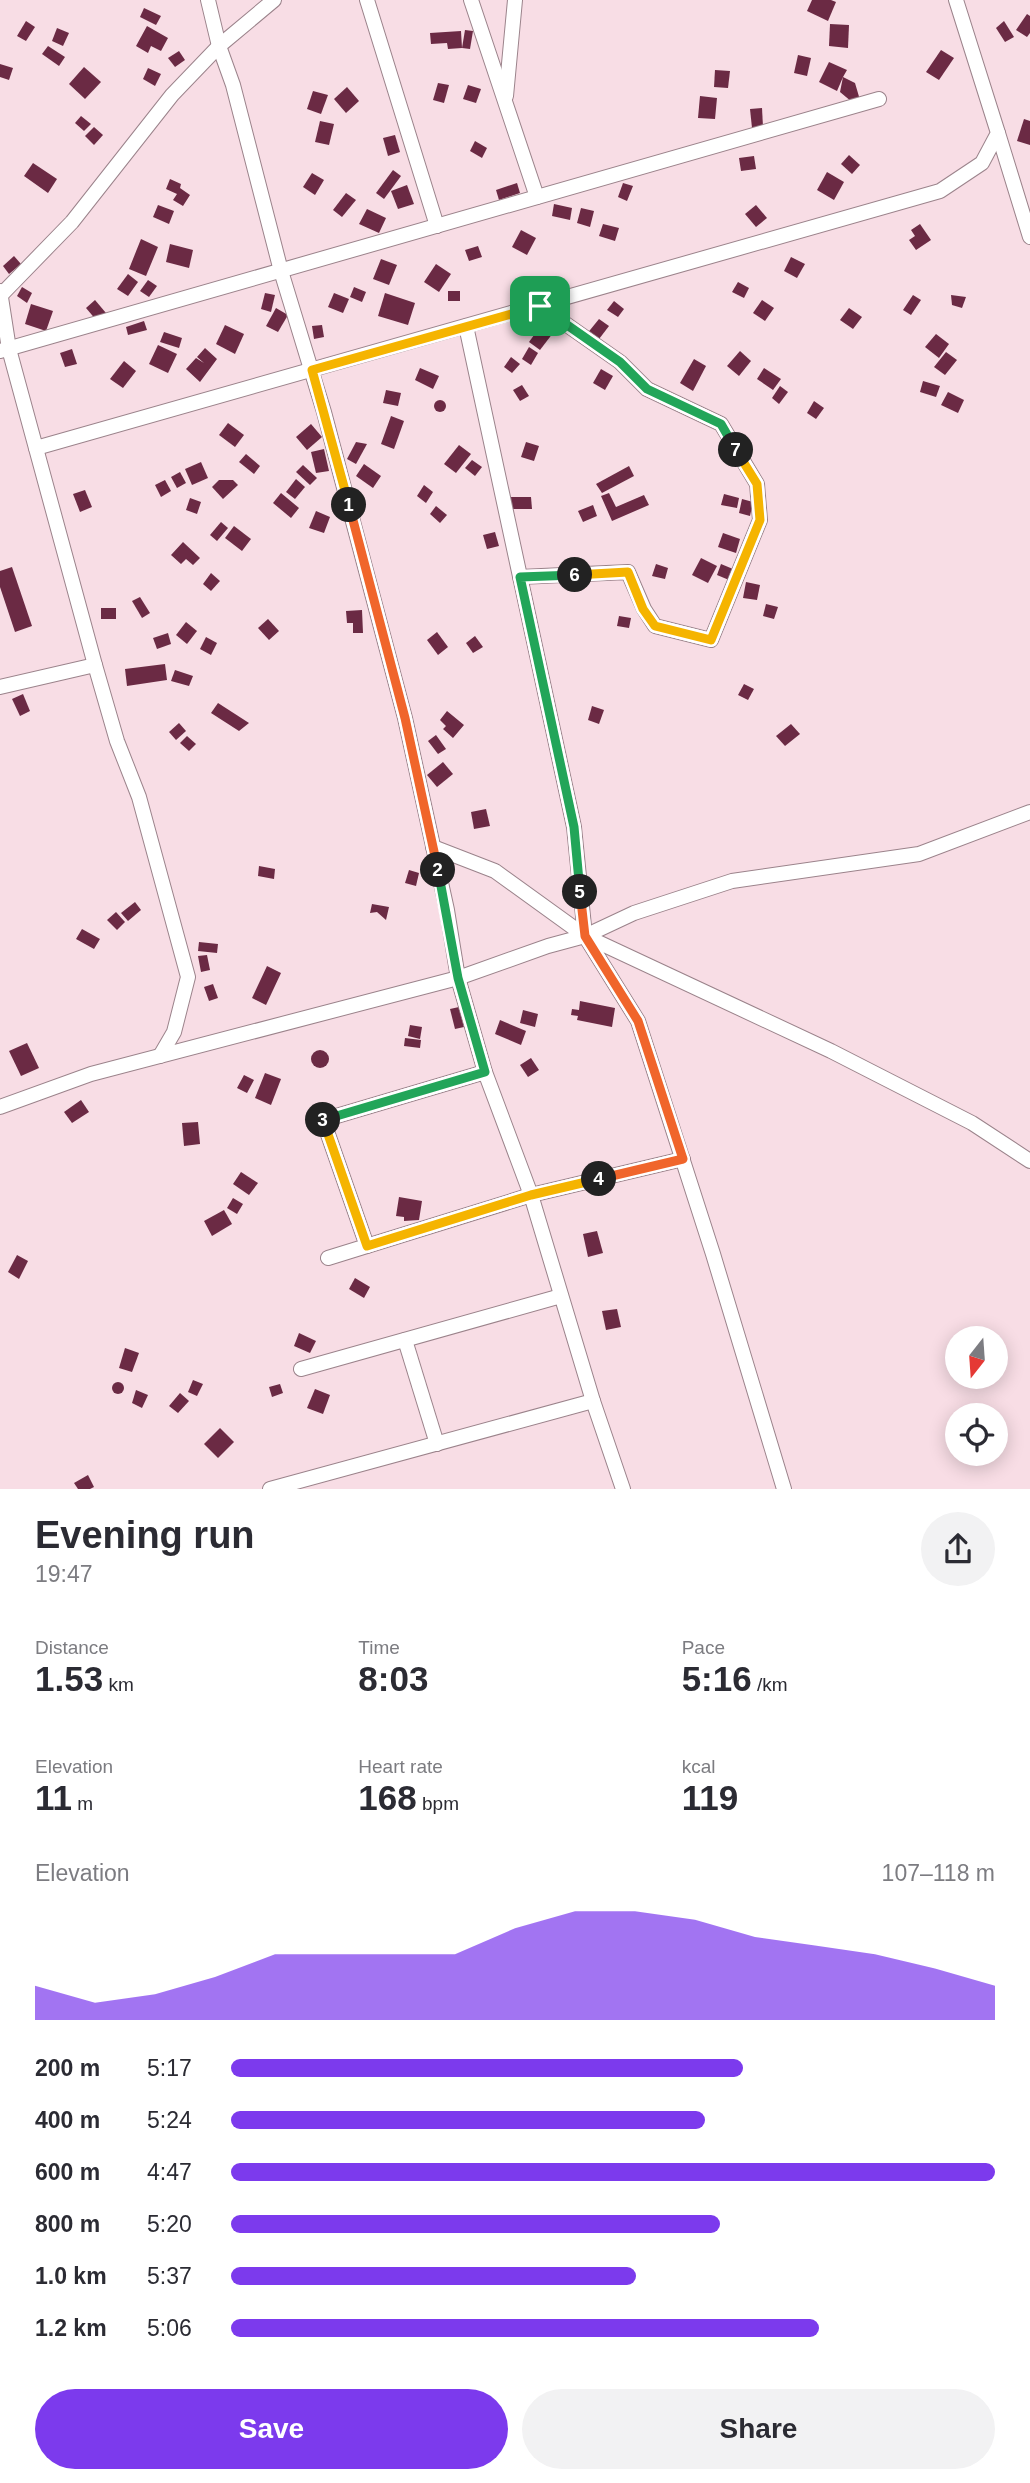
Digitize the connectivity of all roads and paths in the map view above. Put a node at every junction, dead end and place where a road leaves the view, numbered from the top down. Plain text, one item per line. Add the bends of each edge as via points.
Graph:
1 (208, 0) edge
2 (274, 0) edge
3 (367, 0) edge
4 (471, 0) edge
5 (515, 0) edge
6 (956, 0) edge
7 (219, 46) junction
8 (878, 99) dead end
9 (506, 104) junction
10 (998, 133) junction
11 (537, 197) junction
12 (436, 226) junction
13 (1030, 237) edge
14 (281, 271) junction
15 (1, 293) edge
16 (540, 306) junction
17 (466, 326) junction
18 (5, 350) edge
19 (312, 370) junction
20 (36, 448) junction
21 (520, 577) junction
22 (95, 665) junction
23 (0, 687) edge
24 (1030, 812) edge
25 (433, 847) junction
26 (585, 936) junction
27 (458, 978) junction
28 (160, 1056) junction
29 (485, 1072) junction
30 (0, 1107) edge
31 (683, 1159) junction
32 (1030, 1161) edge
33 (531, 1195) junction
34 (367, 1246) junction
35 (328, 1258) dead end
36 (561, 1296) junction
37 (405, 1340) junction
38 (301, 1369) dead end
39 (593, 1401) junction
40 (437, 1444) junction
41 (270, 1489) edge
42 (623, 1489) edge
43 (784, 1489) edge

1 - 7 street
2 - 7 street
3 - 12 street
4 - 9 street
5 - 9 street
6 - 10 street
7 - 14 street
7 - 15 street via 172,94 72,222
8 - 11 street
9 - 11 street
10 - 13 street
10 - 16 street via 982,163 940,191
11 - 12 street
12 - 14 street
14 - 18 street
14 - 19 street
15 - 18 street
16 - 17 street
16 - 21 street via 620,362 647,389 721,424 757,484 760,520 711,640 655,626 628,572
17 - 19 street
17 - 21 street
18 - 20 street
19 - 20 street
19 - 25 street via 405,718
20 - 22 street
21 - 26 street via 574,827
22 - 23 street
22 - 28 street via 139,797 188,977 174,1032
24 - 26 street via 919,855 732,881 634,913
25 - 26 street via 495,871
25 - 27 street
26 - 27 street
26 - 31 street via 638,1021
26 - 32 street via 843,1057 972,1123
27 - 28 street
27 - 29 street
28 - 30 street via 91,1074
29 - 33 street
29 - 34 street via 323,1120
31 - 33 street
31 - 43 street
33 - 34 street
33 - 36 street
34 - 35 street
36 - 37 street
36 - 39 street
37 - 38 street
37 - 40 street
39 - 40 street
39 - 42 street
40 - 41 street

